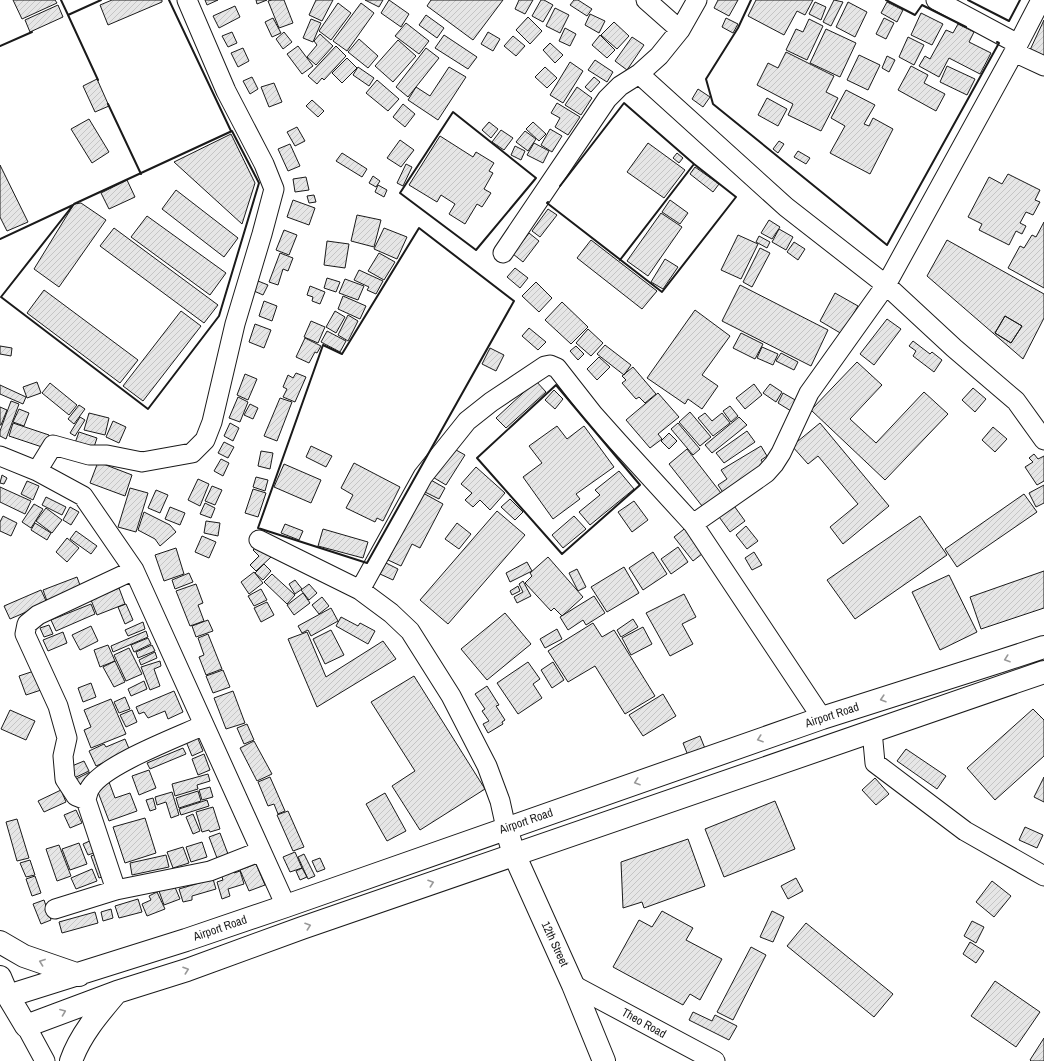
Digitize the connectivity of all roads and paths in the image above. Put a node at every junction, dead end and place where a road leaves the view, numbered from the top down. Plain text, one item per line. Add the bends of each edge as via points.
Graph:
1 (187, 0) edge
2 (646, 0) edge
3 (698, 0) edge
4 (936, 0) edge
5 (1041, 0) edge
6 (680, 30) junction
7 (1016, 48) junction
8 (1044, 66) edge
9 (639, 74) junction
10 (503, 253) dead end
11 (886, 285) junction
12 (1044, 440) edge
13 (0, 456) edge
14 (37, 471) junction
15 (693, 524) junction
16 (259, 540) dead end
17 (134, 570) junction
18 (360, 590) junction
19 (1044, 647) edge
20 (1044, 672) edge
21 (822, 718) junction
22 (204, 725) junction
23 (872, 731) junction
24 (86, 800) junction
25 (506, 828) junction
26 (261, 851) junction
27 (514, 854) junction
28 (1044, 876) edge
29 (116, 890) junction
30 (286, 906) junction
31 (56, 909) dead end
32 (0, 942) edge
33 (79, 975) junction
34 (573, 985) junction
35 (4, 987) edge
36 (117, 992) junction
37 (26, 1026) junction
38 (45, 1061) edge
39 (71, 1061) edge
40 (604, 1061) edge
41 (714, 1061) edge

1 - 14 street via 226,90 274,188 234,324 212,422 206,440 192,453 142,462 107,455 89,455 52,445
2 - 6 street
3 - 6 street
4 - 7 street
5 - 7 street
6 - 9 street via 659,56
7 - 8 street
7 - 11 street
9 - 10 street via 620,86 607,99
9 - 11 street via 786,207
11 - 12 street via 1016,401
11 - 15 street via 809,393 774,464 766,473
13 - 14 street
14 - 17 street via 83,496
15 - 18 street via 593,414 557,368 550,365 491,402 467,421 422,476
15 - 21 street
16 - 18 street
17 - 22 street
17 - 24 street via 38,615 27,624 25,634 58,706 67,738 63,756 65,780 76,796
18 - 25 street via 410,631 451,696 487,766 500,801
19 -> 21 main road, Airport Road
20 - 23 main road
21 -> 25 main road, Airport Road
22 - 24 street via 129,759 99,777 89,788
22 - 26 street
23 - 27 main road
23 - 28 street via 875,763 965,831
24 - 29 street
25 - 27 main road, 12th Street
25 - 30 main road, Airport Road
26 - 29 street via 210,871
26 - 30 street
27 - 34 main road, 12th Street
36 -> 27 main road via 187,970
29 - 31 street
30 - 33 main road, Airport Road
33 -> 32 main road via 24,956
33 - 35 main road, Airport Road
34 - 40 main road, 12th Street
34 - 41 street, Theo Road
35 - 37 main road
37 -> 36 main road
36 - 39 main road via 96,1017 75,1049
37 - 38 street

